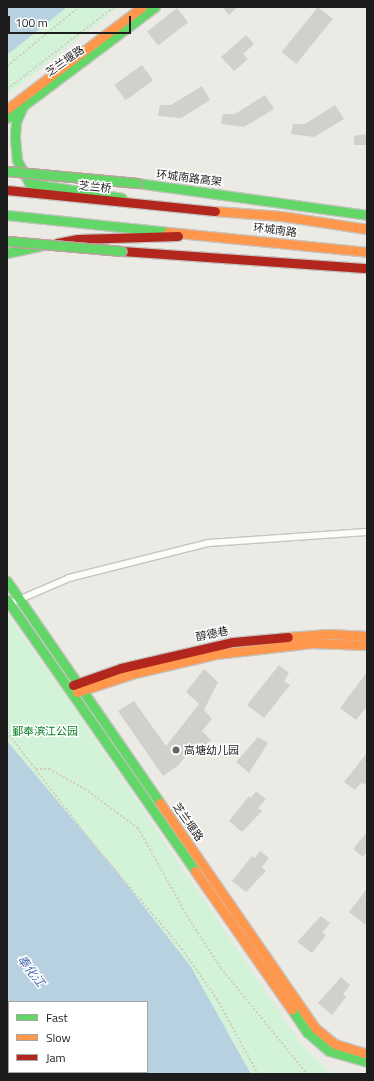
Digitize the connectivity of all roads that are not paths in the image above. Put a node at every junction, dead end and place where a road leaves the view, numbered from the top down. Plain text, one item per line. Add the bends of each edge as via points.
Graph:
1 (142, 7) edge
2 (155, 7) edge
3 (23, 106) junction
4 (7, 108) edge
5 (7, 118) edge
6 (7, 171) edge
7 (7, 190) edge
8 (180, 209) junction
9 (7, 215) edge
10 (367, 215) edge
11 (367, 229) edge
12 (218, 235) junction
13 (7, 241) edge
14 (367, 252) edge
15 (7, 253) edge
16 (367, 268) edge
17 (367, 532) edge
18 (7, 581) edge
19 (19, 599) junction
20 (8, 602) edge
21 (367, 636) edge
22 (367, 645) edge
23 (79, 687) junction
24 (70, 691) junction
25 (367, 1054) edge
26 (367, 1062) edge

1 - 4 main road, 芝兰堰路
2 - 3 main road, 芝兰堰路
3 - 5 main road, 芝兰堰路
3 - 8 main road via 16,122 15,138 17,160 29,183
6 - 10 main road, 环城南路高架, bridge via 138,183 332,208
7 - 8 main road, 芝兰桥
8 - 11 main road, 环城南路 via 281,216
9 - 12 main road, 环城南路
12 - 14 main road, 环城南路
12 - 15 main road via 78,239
13 - 16 main road, bridge
17 - 19 street via 208,542 69,578
18 - 19 main road, 芝兰堰路
19 - 20 street
19 - 23 main road, 芝兰堰路
20 - 24 main road, 芝兰堰路
21 - 23 main road, 醇德巷 via 320,634 233,642 121,668
22 - 23 main road, 醇德巷 via 312,643 216,654
23 - 24 main road, 醇德巷
23 - 25 main road, 芝兰堰路 via 315,1028 335,1044
24 - 26 main road, 芝兰堰路 via 307,1032 329,1051

